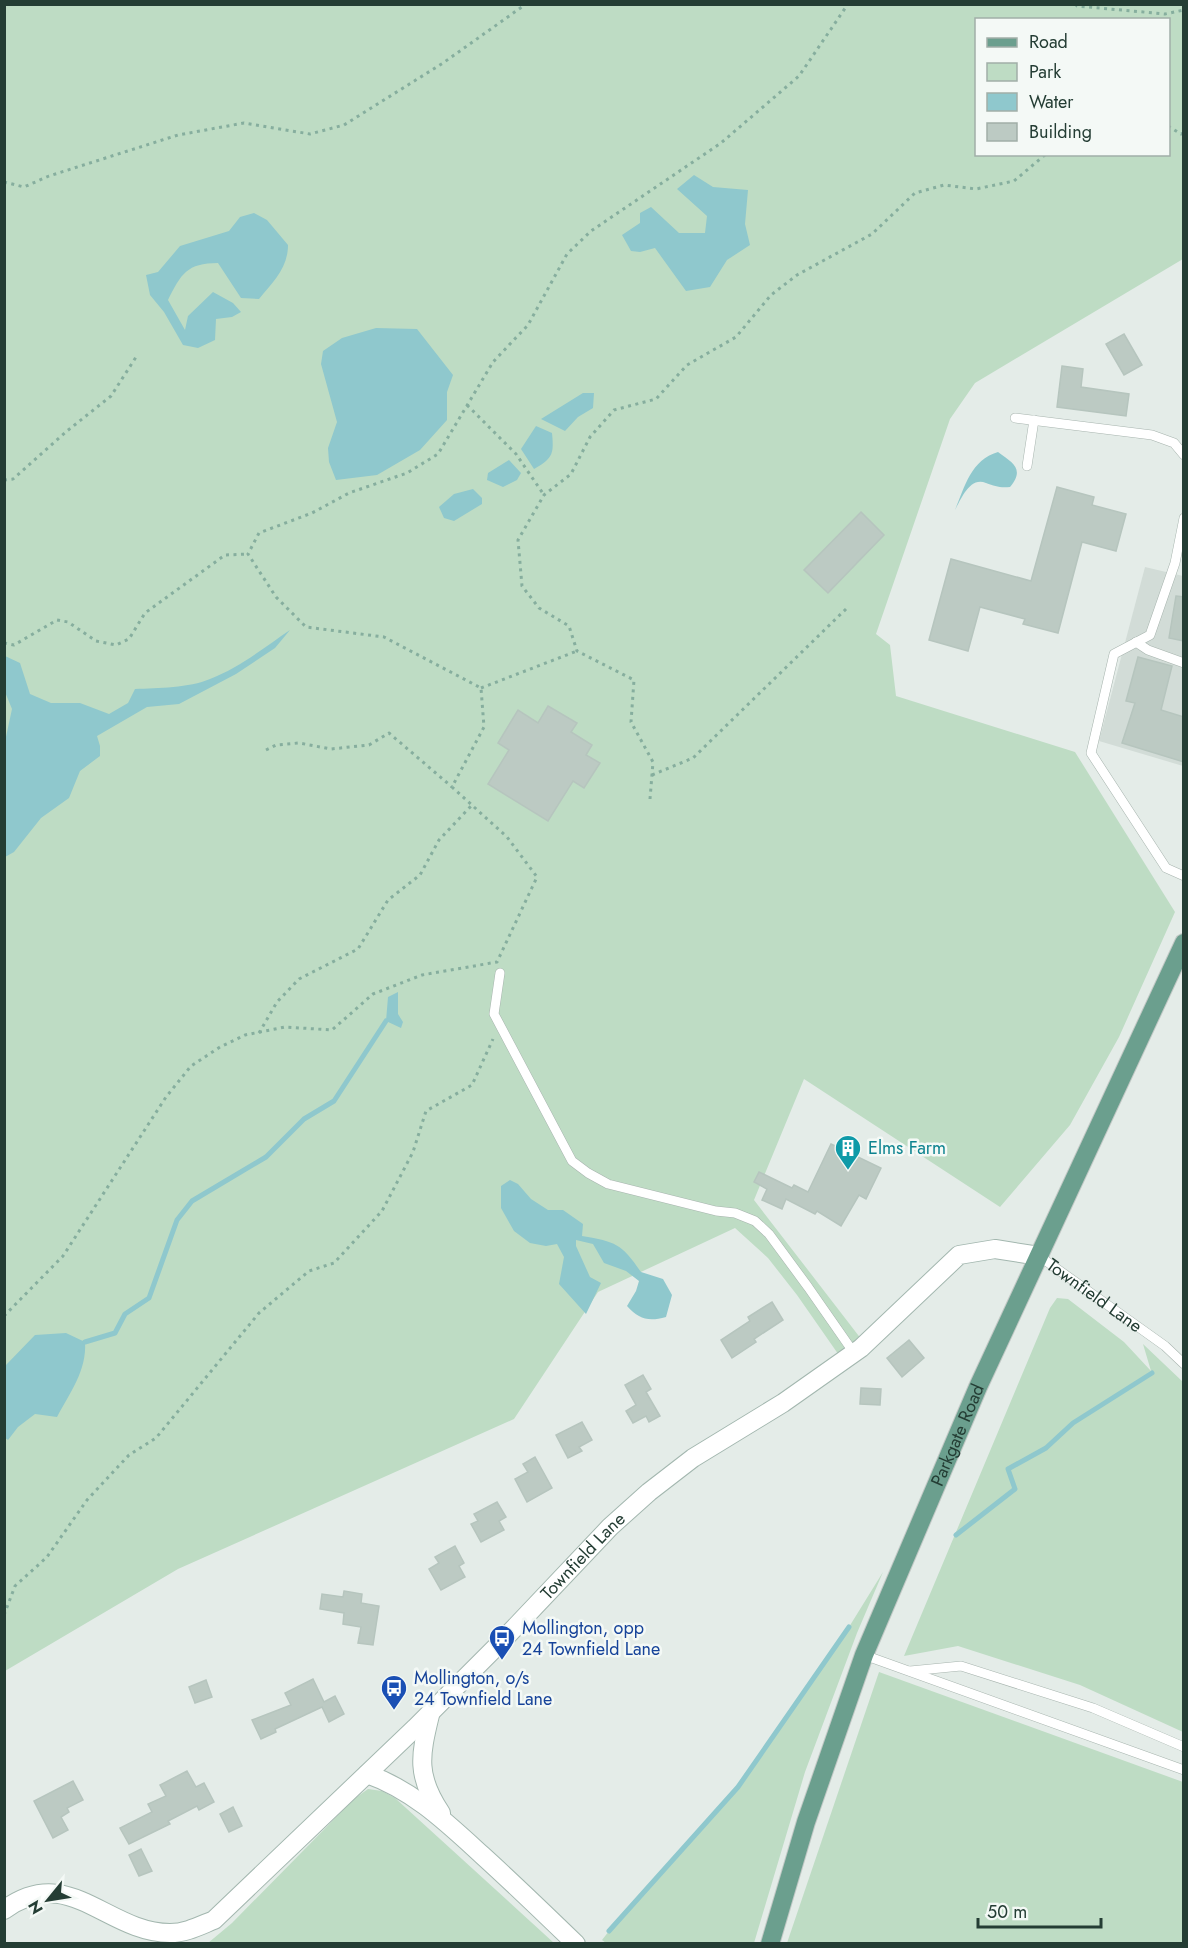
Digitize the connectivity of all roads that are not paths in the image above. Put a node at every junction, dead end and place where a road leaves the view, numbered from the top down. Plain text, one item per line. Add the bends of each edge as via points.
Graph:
1 (1015, 418) dead end
2 (1034, 420) junction
3 (1184, 455) edge
4 (1027, 466) dead end
5 (1184, 518) edge
6 (1136, 642) junction
7 (1184, 663) edge
8 (1184, 876) edge
9 (1184, 943) edge
10 (500, 973) dead end
11 (1039, 1256) junction
12 (854, 1353) junction
13 (1184, 1364) edge
14 (864, 1655) junction
15 (907, 1671) junction
16 (430, 1713) junction
17 (1184, 1747) edge
18 (1184, 1770) edge
19 (368, 1774) junction
20 (447, 1822) junction
21 (4, 1910) edge
22 (576, 1944) edge
23 (770, 1944) edge

1 - 2 lane
2 - 3 lane via 1152,435 1174,443
2 - 4 lane
5 - 6 lane via 1175,563 1150,635
6 - 7 lane
6 - 8 lane via 1114,654 1091,753 1166,868
9 - 11 main road, Parkgate Road
10 - 12 lane via 494,1014 572,1161 608,1184 755,1221 769,1234
11 - 12 street, Townfield Lane via 995,1249 959,1255
11 - 13 lane, Townfield Lane
11 - 14 main road, Parkgate Road via 978,1387
12 - 16 street, Townfield Lane via 783,1403 693,1458 649,1492 610,1527
14 - 15 lane
14 - 23 main road, Parkgate Road via 806,1822
15 - 17 lane via 961,1666 1093,1708
15 - 18 lane
16 - 19 street, Townfield Lane
16 - 20 street via 421,1750 422,1777
19 - 20 street via 407,1793
19 - 21 street, Townfield Lane via 214,1920 189,1931 154,1932 68,1895 48,1892 16,1901
20 - 22 street

